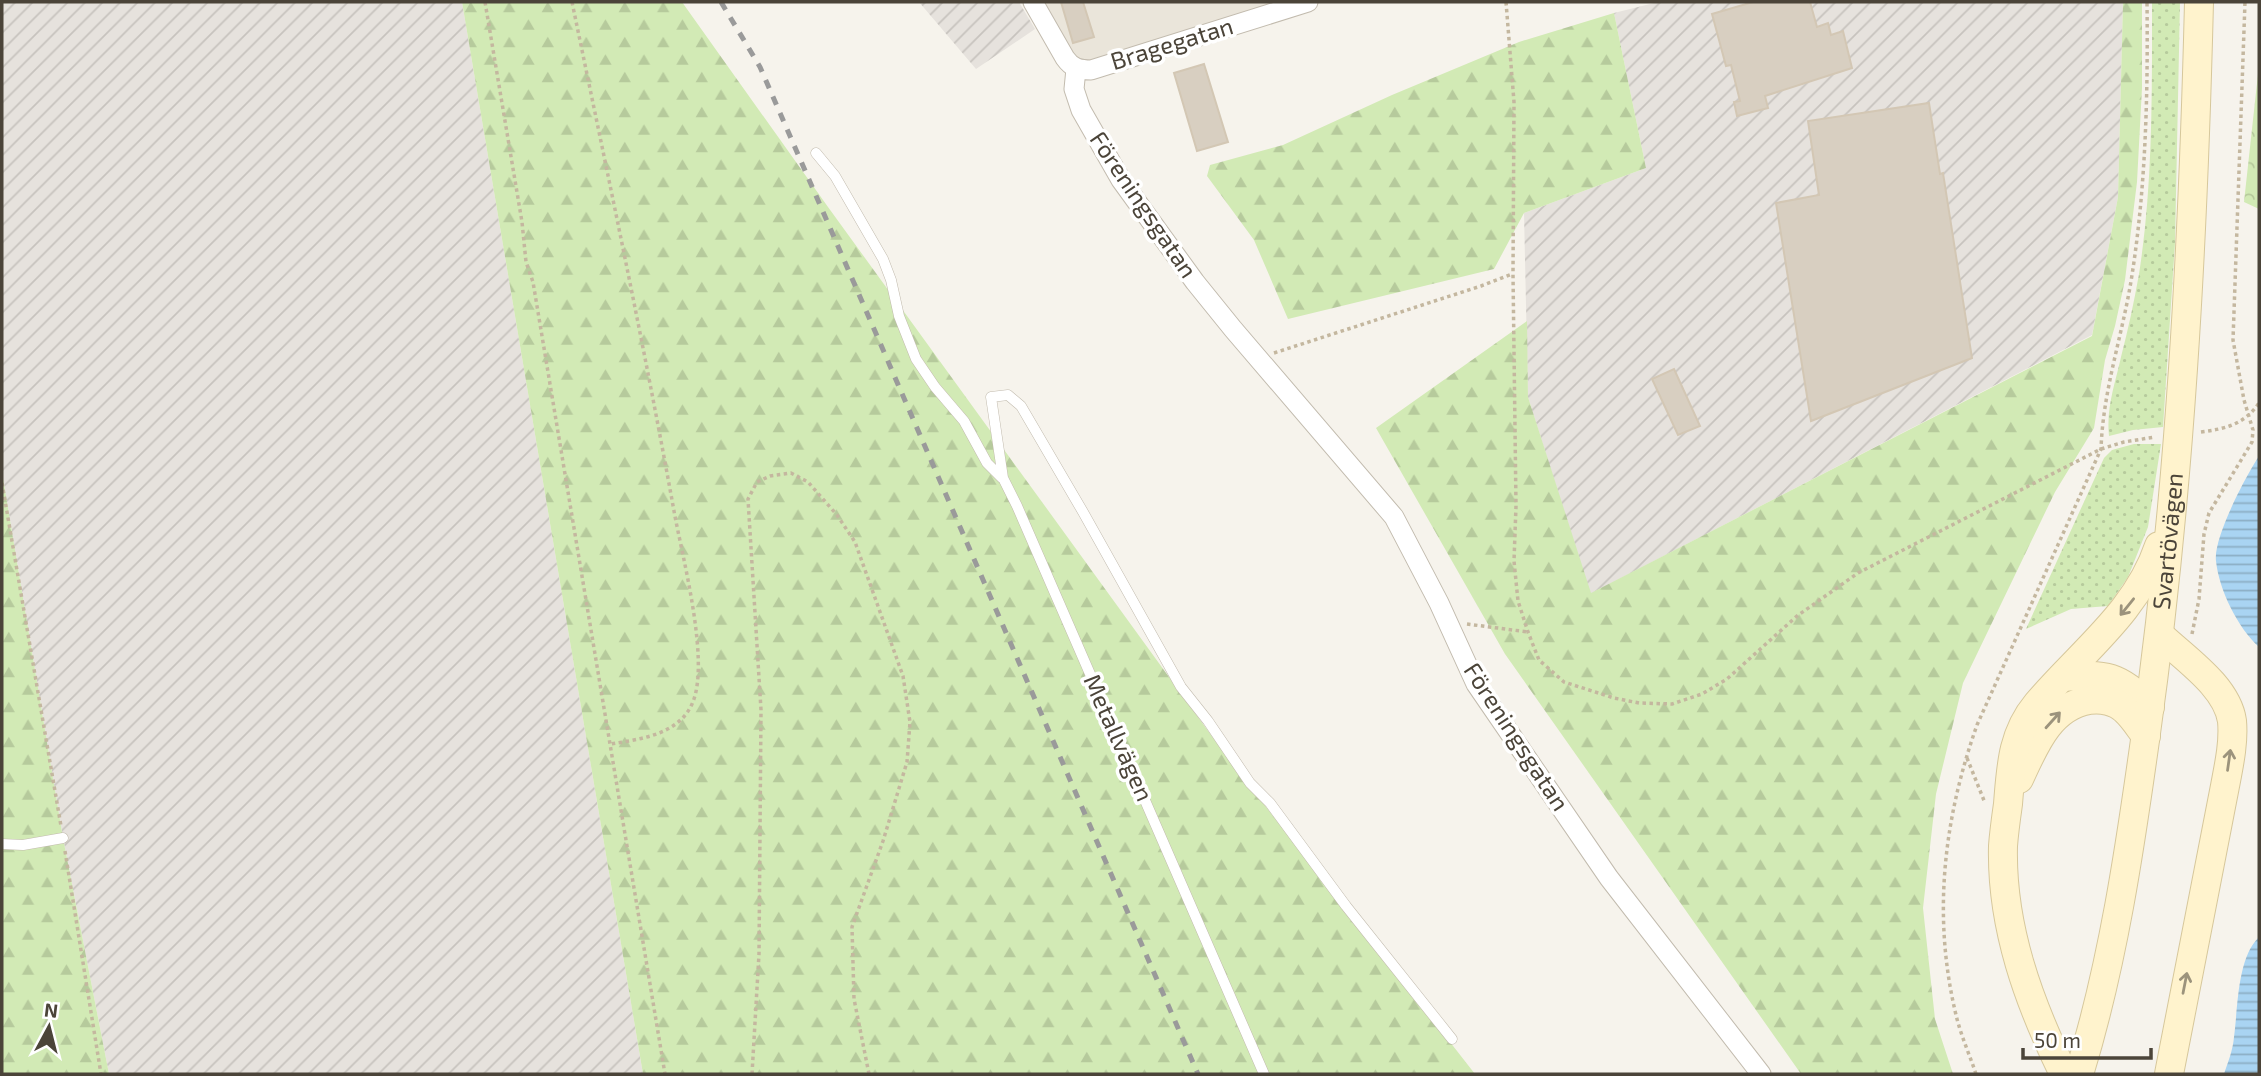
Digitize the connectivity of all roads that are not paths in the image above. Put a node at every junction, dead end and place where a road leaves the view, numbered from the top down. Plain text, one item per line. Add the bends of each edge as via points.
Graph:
1 (1033, 2) edge
2 (1308, 2) edge
3 (2199, 2) edge
4 (1076, 69) junction
5 (816, 153) dead end
6 (1003, 478) junction
7 (2173, 500) junction
8 (2160, 635) junction
9 (2063, 677) junction
10 (2150, 707) junction
11 (2146, 736) junction
12 (2008, 801) junction
13 (63, 838) road end
14 (2, 844) edge
15 (1452, 1039) dead end
16 (1264, 1074) edge
17 (1761, 1074) edge
18 (2064, 1074) edge
19 (2079, 1074) edge
20 (2169, 1074) edge

1 - 4 street
2 - 4 street, Bragegatan via 1091,70
3 - 7 main road, Svartövägen via 2187,318
4 - 17 street, Föreningsgatan via 1074,89 1081,110 1121,180 1195,282 1394,517 1476,684 1609,878
5 - 6 lane via 835,176 883,259 916,359 964,421 987,463
6 - 15 lane, Metallvägen via 991,397 1008,395 1021,406 1181,687 1250,783
6 - 16 lane, Metallvägen
7 - 8 main road, Svartövägen
7 -> 9 main road via 2142,586
8 - 10 main road, Svartövägen
20 -> 8 main road via 2232,734 2230,713 2220,692
9 - 10 main road via 2113,678
9 - 12 main road via 2036,705 2019,734 2010,763
10 - 11 main road, Svartövägen
12 -> 11 main road via 2042,734 2073,704 2096,699 2112,702 2125,710
11 - 19 main road, Svartövägen via 2118,918
12 - 18 main road via 2004,867 2011,930 2024,982
13 - 14 lane

